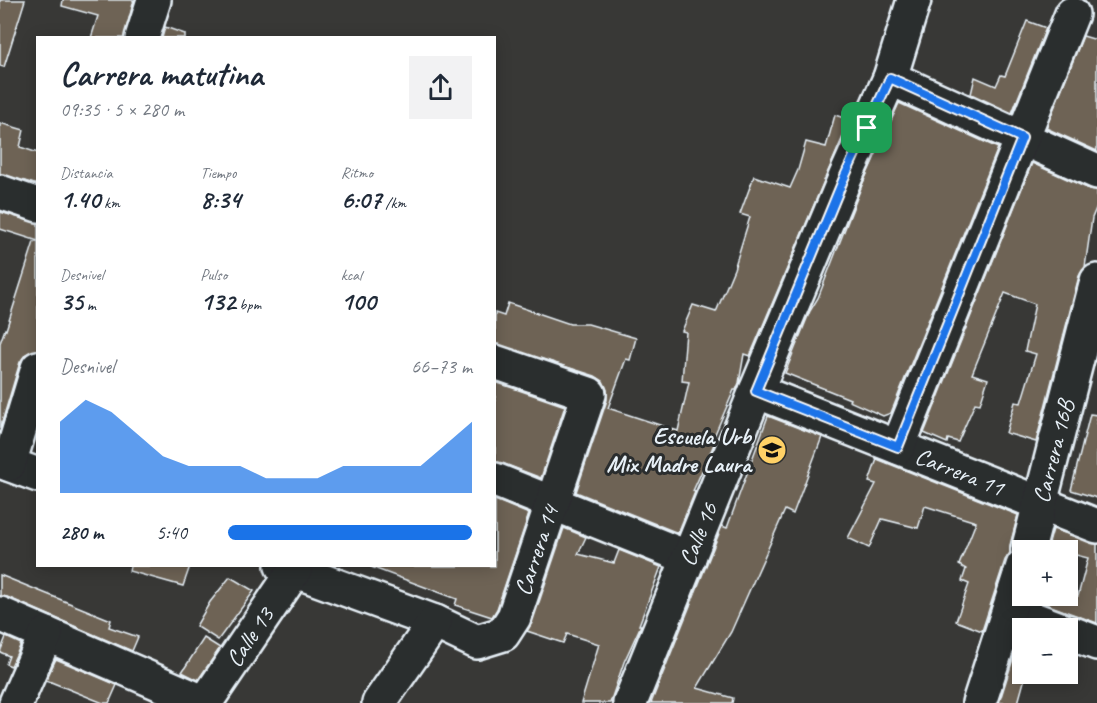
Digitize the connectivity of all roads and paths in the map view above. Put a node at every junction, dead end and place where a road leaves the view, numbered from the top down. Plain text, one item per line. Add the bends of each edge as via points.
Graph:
1 (154, 0) edge
2 (914, 0) edge
3 (1072, 14) dead end
4 (143, 36) edge
5 (890, 78) junction
6 (1022, 138) junction
7 (1097, 172) edge
8 (0, 192) edge
9 (36, 204) edge
10 (1097, 281) edge
11 (1089, 344) edge
12 (496, 362) edge
13 (36, 377) edge
14 (756, 391) junction
15 (898, 447) junction
16 (15, 466) edge
17 (496, 480) edge
18 (553, 503) junction
19 (1041, 504) junction
20 (1097, 526) edge
21 (1031, 540) edge
22 (689, 558) junction
23 (288, 568) edge
24 (1012, 601) edge
25 (1009, 610) junction
26 (0, 614) edge
27 (1031, 618) edge
28 (435, 622) junction
29 (46, 634) junction
30 (1078, 636) edge
31 (1097, 643) edge
32 (16, 703) edge
33 (205, 703) edge
34 (379, 703) edge
35 (630, 703) edge
36 (979, 703) edge

1 - 4 street
2 - 5 street, Calle 16
3 - 6 street
5 - 6 street
5 - 14 street, Calle 16
6 - 7 street
6 - 15 street
8 - 9 street
10 - 11 street, Carrera 16B
11 - 19 street, Carrera 16B
12 - 18 street, Carrera 14 via 589,394
13 - 16 street
14 - 15 street, Carrera 11
14 - 22 street, Calle 16
15 - 19 street, Carrera 11
17 - 18 street
18 - 22 street
18 - 28 street, Carrera 14 via 514,617 503,634 477,642
19 - 20 street, Carrera 11
19 - 21 street, Carrera 16B
22 - 35 street, Calle 16
23 - 28 street
23 - 33 street, Calle 13
24 - 25 street
25 - 27 street
25 - 36 street
26 - 29 street
28 - 34 street
29 - 32 street
29 - 33 street
30 - 31 street

